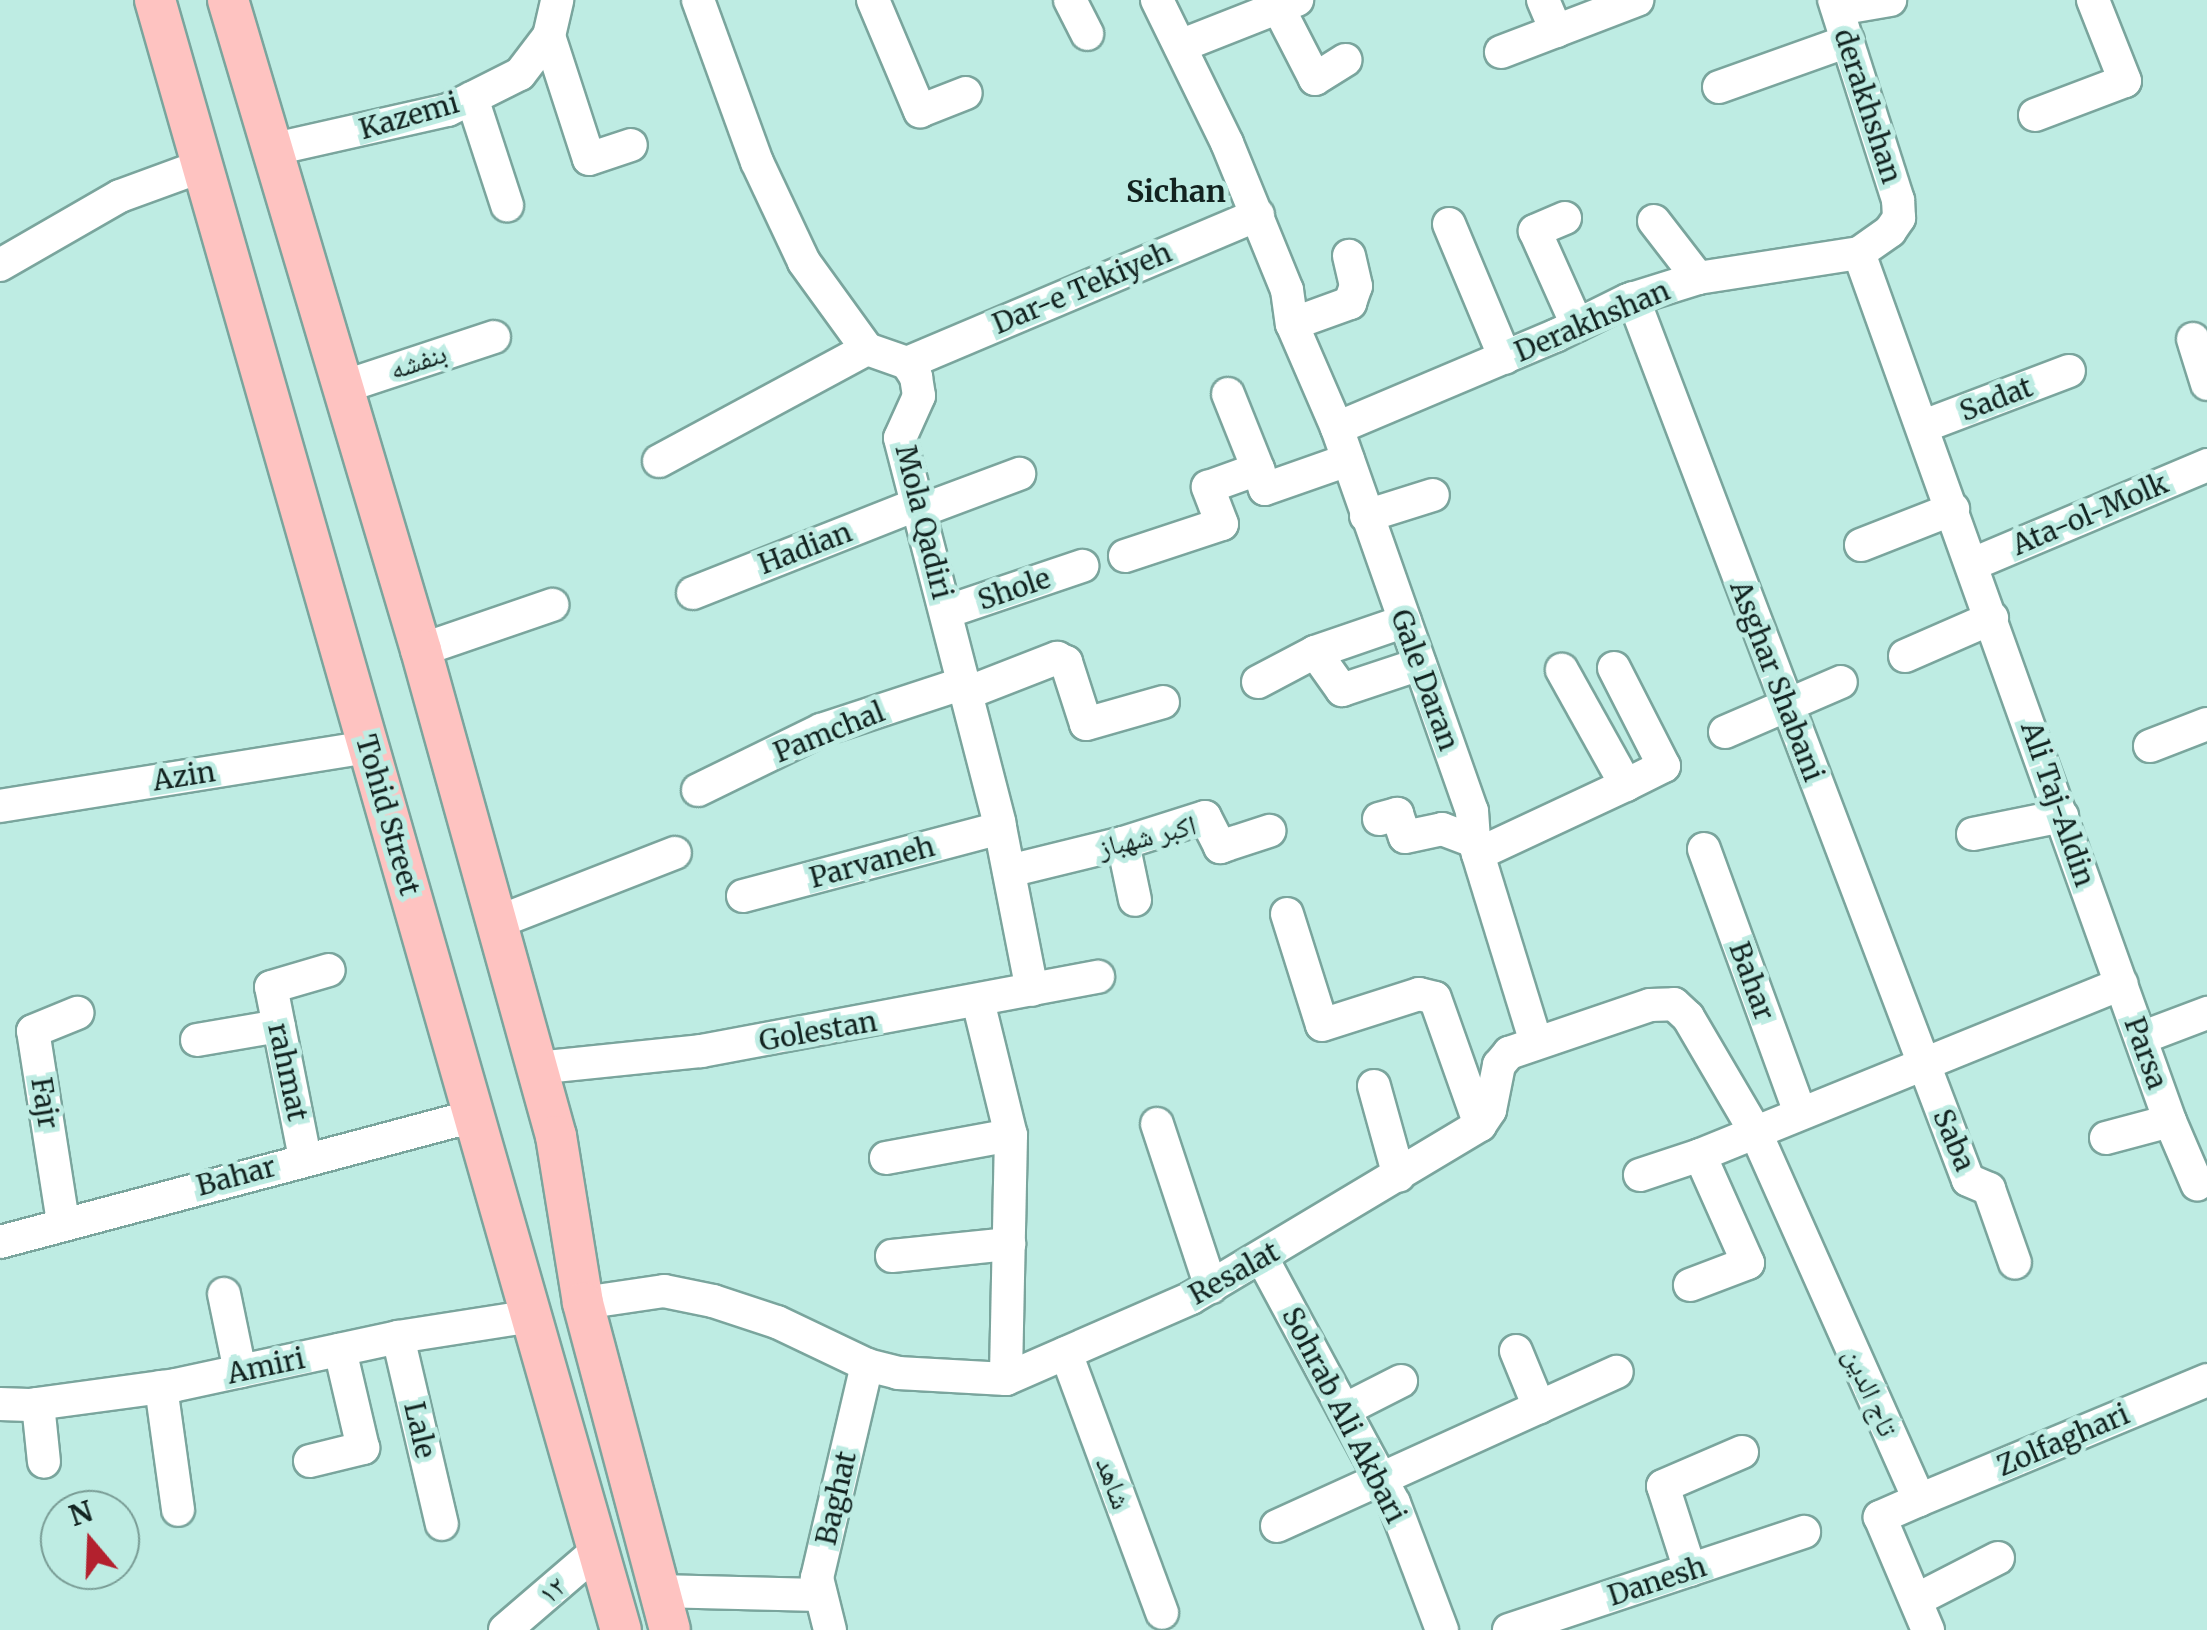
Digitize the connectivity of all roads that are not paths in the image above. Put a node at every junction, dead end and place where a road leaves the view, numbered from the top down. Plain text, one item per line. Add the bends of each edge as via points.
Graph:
1 (154, 0) edge
2 (228, 0) edge
3 (557, 0) edge
4 (698, 0) edge
5 (873, 0) edge
6 (1070, 0) edge
7 (1157, 0) edge
8 (1544, 0) edge
9 (1637, 0) edge
10 (1890, 0) edge
11 (2094, 0) edge
12 (1288, 4) edge
13 (1836, 5) edge
14 (1556, 31) junction
15 (1087, 34) dead end
16 (550, 36) junction
17 (1848, 41) junction
18 (1180, 46) junction
19 (1501, 52) dead end
20 (1345, 60) dead end
21 (1719, 87) dead end
22 (966, 94) dead end
23 (472, 98) junction
24 (2035, 115) dead end
25 (632, 144) dead end
26 (270, 150) junction
27 (202, 166) junction
28 (507, 205) dead end
29 (1258, 215) junction
30 (1565, 218) dead end
31 (1654, 221) dead end
32 (1449, 224) dead end
33 (1859, 253) junction
34 (1348, 256) dead end
35 (0, 265) edge
36 (1698, 278) junction
37 (1633, 298) junction
38 (1292, 324) junction
39 (1577, 325) junction
40 (494, 337) dead end
41 (2194, 339) dead end
42 (867, 349) junction
43 (1505, 358) junction
44 (908, 363) junction
45 (2069, 371) dead end
46 (2207, 384) edge
47 (343, 387) junction
48 (1228, 394) dead end
49 (1924, 426) junction
50 (1337, 428) junction
51 (659, 460) dead end
52 (1348, 460) junction
53 (2207, 465) edge
54 (1258, 470) junction
55 (1019, 474) dead end
56 (1433, 494) dead end
57 (919, 508) junction
58 (1953, 509) junction
59 (1366, 516) junction
60 (1861, 545) dead end
61 (1125, 556) dead end
62 (1973, 564) junction
63 (1082, 566) dead end
64 (693, 592) dead end
65 (552, 606) dead end
66 (946, 612) junction
67 (1992, 618) junction
68 (1405, 621) junction
69 (421, 650) junction
70 (1315, 652) junction
71 (1905, 656) dead end
72 (1420, 664) junction
73 (1614, 668) dead end
74 (1562, 670) dead end
75 (1258, 682) dead end
76 (1842, 682) dead end
77 (965, 688) junction
78 (1163, 702) dead end
79 (1786, 705) junction
80 (2207, 724) edge
81 (1724, 732) dead end
82 (369, 746) junction
83 (2150, 746) dead end
84 (1626, 785) junction
85 (698, 790) dead end
86 (0, 806) edge
87 (2062, 816) junction
88 (1379, 819) dead end
89 (1000, 828) junction
90 (1269, 831) dead end
91 (1973, 834) dead end
92 (1123, 843) junction
93 (1476, 848) junction
94 (1704, 848) dead end
95 (675, 853) dead end
96 (1009, 870) junction
97 (744, 896) dead end
98 (1135, 900) dead end
99 (1287, 914) dead end
100 (495, 923) junction
101 (329, 970) dead end
102 (1098, 977) dead end
103 (2122, 984) junction
104 (1032, 990) junction
105 (978, 1001) junction
106 (77, 1013) dead end
107 (2207, 1013) edge
108 (279, 1026) junction
109 (2141, 1038) junction
110 (196, 1040) dead end
111 (1536, 1043) junction
112 (1922, 1064) junction
113 (536, 1068) junction
114 (1374, 1086) dead end
115 (1800, 1113) junction
116 (474, 1116) junction
117 (2170, 1121) junction
118 (1158, 1124) dead end
119 (1480, 1125) junction
120 (1755, 1131) junction
121 (1011, 1134) junction
122 (2106, 1138) dead end
123 (1700, 1155) junction
124 (306, 1158) junction
125 (886, 1158) dead end
126 (1640, 1175) dead end
127 (1399, 1176) junction
128 (2197, 1184) dead end
129 (63, 1222) junction
130 (0, 1242) edge
131 (1008, 1244) junction
132 (892, 1256) dead end
133 (1262, 1258) junction
134 (2015, 1263) dead end
135 (1690, 1285) dead end
136 (1210, 1287) junction
137 (224, 1294) dead end
138 (583, 1302) junction
139 (532, 1316) junction
140 (398, 1337) junction
141 (340, 1350) junction
142 (1516, 1351) dead end
143 (1066, 1353) junction
144 (867, 1365) junction
145 (240, 1372) junction
146 (1617, 1372) dead end
147 (1006, 1380) junction
148 (2207, 1380) edge
149 (1401, 1381) dead end
150 (161, 1387) junction
151 (0, 1404) edge
152 (38, 1404) junction
153 (1539, 1407) junction
154 (1344, 1410) junction
155 (1742, 1452) dead end
156 (310, 1460) dead end
157 (44, 1462) dead end
158 (1381, 1479) junction
159 (631, 1484) junction
160 (1919, 1500) junction
161 (585, 1502) junction
162 (178, 1510) dead end
163 (442, 1524) dead end
164 (1277, 1526) dead end
165 (1804, 1532) dead end
166 (598, 1550) junction
167 (1998, 1558) dead end
168 (1690, 1570) junction
169 (658, 1591) junction
170 (819, 1596) junction
171 (1162, 1613) dead end
172 (1922, 1615) edge
173 (506, 1630) edge
174 (621, 1630) edge
175 (670, 1630) edge
176 (830, 1630) edge
177 (1442, 1630) edge
178 (1509, 1630) edge

1 - 27 main road, Tohid Street
2 - 26 main road
3 - 16 street, Kazemi
4 - 42 street via 757,162 804,262
5 - 22 street via 920,112
6 - 15 street
7 - 18 street, Gale Daran
8 - 14 street
9 - 14 street
10 - 13 street, Derakhshan
11 - 24 street via 2124,81
12 - 18 street
12 - 20 street via 1316,79
13 - 17 street, derakhshan
14 - 19 street
16 - 23 street, Kazemi via 520,74
16 - 25 street via 589,159
17 - 21 street
17 - 33 street, derakhshan via 1899,218
18 - 29 street, Gale Daran
23 - 26 street, Kazemi via 448,110
23 - 28 street
26 - 47 main road
27 - 35 street via 120,196
27 - 82 main road, Tohid Street
29 - 38 street, Gale Daran via 1287,290
29 - 44 street, Dar-e Tekiyeh
30 - 39 street via 1535,230
31 - 36 street
32 - 43 street
33 - 36 street, Derakhshan
33 - 49 street, Ali Taj-Aldin
34 - 38 street via 1356,286 1350,303
36 - 37 street, Derakhshan
37 - 39 street, Derakhshan
37 - 79 street, Asghar Shabani
38 - 50 street, Gale Daran
39 - 43 street, Derakhshan
40 - 47 street, بنفشه
41 - 46 street
42 - 44 street
42 - 51 street
43 - 50 street, Derakhshan
44 - 57 street, Mola Qadiri via 919,396 900,438
45 - 49 street, Sadat
47 - 69 main road
48 - 54 street
49 - 58 street, Ali Taj-Aldin
50 - 52 street, Gale Daran
52 - 54 street via 1265,488
52 - 59 street, Gale Daran
53 - 62 street, Ata-ol-Molk
54 - 61 street via 1208,487 1222,524
55 - 57 street
56 - 59 street
57 - 64 street, Hadian
57 - 66 street, Mola Qadiri
58 - 60 street
58 - 62 street, Ali Taj-Aldin
59 - 68 street, Gale Daran
62 - 67 street, Ali Taj-Aldin
63 - 66 street, Shole
65 - 69 street
66 - 77 street, Mola Qadiri
67 - 71 street
67 - 87 street, Ali Taj-Aldin
68 - 70 street
68 - 72 street, Gale Daran
69 - 100 main road
70 - 72 street via 1342,690
70 - 75 street
72 - 93 street, Gale Daran via 1472,811
73 - 84 street via 1664,766
74 - 84 street
76 - 79 street
77 - 78 street, Pamchal via 1057,658 1066,662 1086,724
77 - 85 street, Pamchal via 821,730
77 - 89 street, Mola Qadiri
79 - 81 street
79 - 112 street, Asghar Shabani
80 - 83 street
82 - 86 street, Azin
82 - 116 main road, Tohid Street
84 - 93 street
87 - 91 street
87 - 103 street, Ali Taj-Aldin
88 - 93 street via 1397,814 1405,837 1442,829
89 - 96 street, Mola Qadiri
89 - 97 street, Parvaneh
90 - 92 street, اکبر شهباز via 1220,847 1205,817
92 - 96 street, اکبر شهباز
92 - 98 street
93 - 111 street, Gale Daran
94 - 115 street, Bahar
95 - 100 street
96 - 104 street, Mola Qadiri
99 - 119 street via 1322,1025 1419,994 1435,998
100 - 113 main road
101 - 108 street, rahmat via 270,987
102 - 104 street, Golestan
103 - 109 street, Parsa
103 - 112 street
104 - 105 street, Golestan
105 - 113 street, Golestan via 701,1051
105 - 121 street
106 - 129 street, Fajr via 33,1031
107 - 109 street
108 - 110 street
108 - 124 street, rahmat
109 - 117 street, Parsa
111 - 119 street via 1509,1052 1499,1066
111 - 120 street via 1650,1005 1674,1004
112 - 115 street
112 - 134 street, Saba via 1968,1180 1989,1190
113 - 138 main road via 556,1136
114 - 127 street
115 - 120 street
116 - 124 street, Bahar
116 - 139 main road, Tohid Street
117 - 122 street
117 - 128 street, Parsa
118 - 136 street
119 - 127 street, Resalat
120 - 123 street
120 - 160 street, تاج الدین
121 - 125 street
121 - 131 street
123 - 126 street
123 - 135 street via 1748,1263
124 - 129 street, Bahar
127 - 133 street, Resalat
129 - 130 street, Bahar
131 - 132 street
131 - 147 street
133 - 136 street, Resalat
133 - 154 street, Sohrab Ali Akbari
136 - 143 street, Resalat
137 - 145 street
138 - 144 street, Resalat via 664,1291 713,1300
138 - 159 main road
139 - 140 street, Amiri
139 - 161 main road, Tohid Street
140 - 141 street, Amiri
140 - 163 street, Lale
141 - 145 street, Amiri
141 - 156 street via 363,1448
142 - 153 street
143 - 147 street, Resalat
143 - 171 street, شاهد
144 - 147 street, Resalat
144 - 170 street, Baghat via 817,1578
145 - 150 street, Amiri
146 - 153 street
148 - 160 street, Zolfaghari
149 - 154 street
150 - 152 street, Amiri
150 - 162 street
151 - 152 street, Amiri
152 - 157 street
153 - 158 street
154 - 158 street, Sohrab Ali Akbari
155 - 168 street via 1663,1486
158 - 164 street
158 - 177 street, Sohrab Ali Akbari
159 - 161 main road
159 - 169 main road
160 - 172 street via 1880,1517
161 - 166 main road, Tohid Street
165 - 168 street, Danesh
166 - 173 street, ۱۲
166 - 174 main road, Tohid Street
167 - 172 street
168 - 178 street, Danesh
169 - 170 street
169 - 175 main road
170 - 176 street, Baghat

